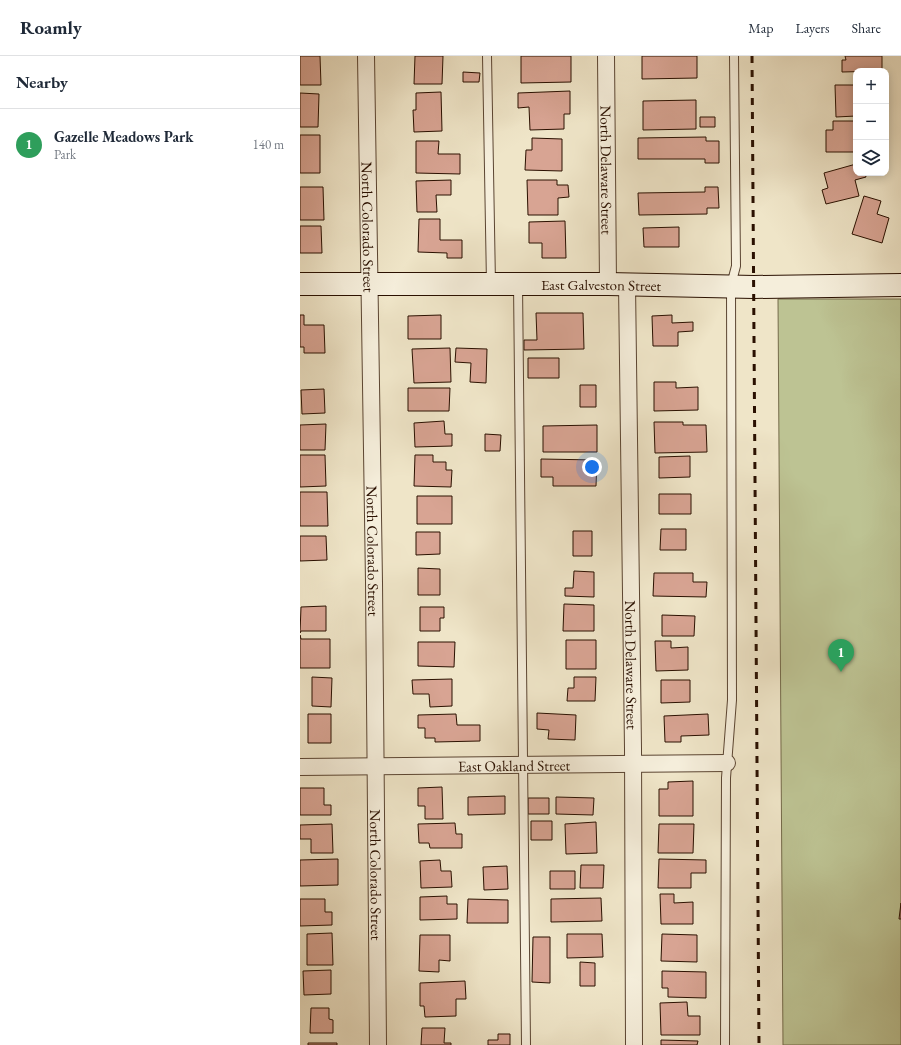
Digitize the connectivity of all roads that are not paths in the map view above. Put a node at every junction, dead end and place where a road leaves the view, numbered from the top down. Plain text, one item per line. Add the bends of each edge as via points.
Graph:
1 (366, 56) edge
2 (487, 56) edge
3 (606, 56) edge
4 (734, 56) edge
5 (300, 284) edge
6 (369, 284) junction
7 (491, 284) junction
8 (518, 284) junction
9 (618, 284) junction
10 (731, 285) junction
11 (901, 285) edge
12 (727, 763) junction
13 (633, 764) junction
14 (523, 765) junction
15 (376, 766) junction
16 (300, 767) edge
17 (378, 1045) edge
18 (526, 1045) edge
19 (634, 1045) edge
20 (725, 1045) edge

1 - 6 street, North Colorado Street
2 - 7 lane
3 - 9 street, North Delaware Street
4 - 10 lane via 736,266
5 - 6 street, East Galveston Street
6 - 7 street, East Galveston Street
6 - 15 street, North Colorado Street
7 - 8 street, East Galveston Street
8 - 9 street, East Galveston Street
8 - 14 lane
9 - 10 street, East Galveston Street
9 - 13 street, North Delaware Street
10 - 11 street, East Galveston Street
10 - 12 lane via 732,700
12 - 13 street, East Oakland Street
12 - 20 lane
13 - 14 street, East Oakland Street
13 - 19 street, North Delaware Street
14 - 15 street, East Oakland Street
14 - 18 lane
15 - 16 street, East Oakland Street
15 - 17 street, North Colorado Street

